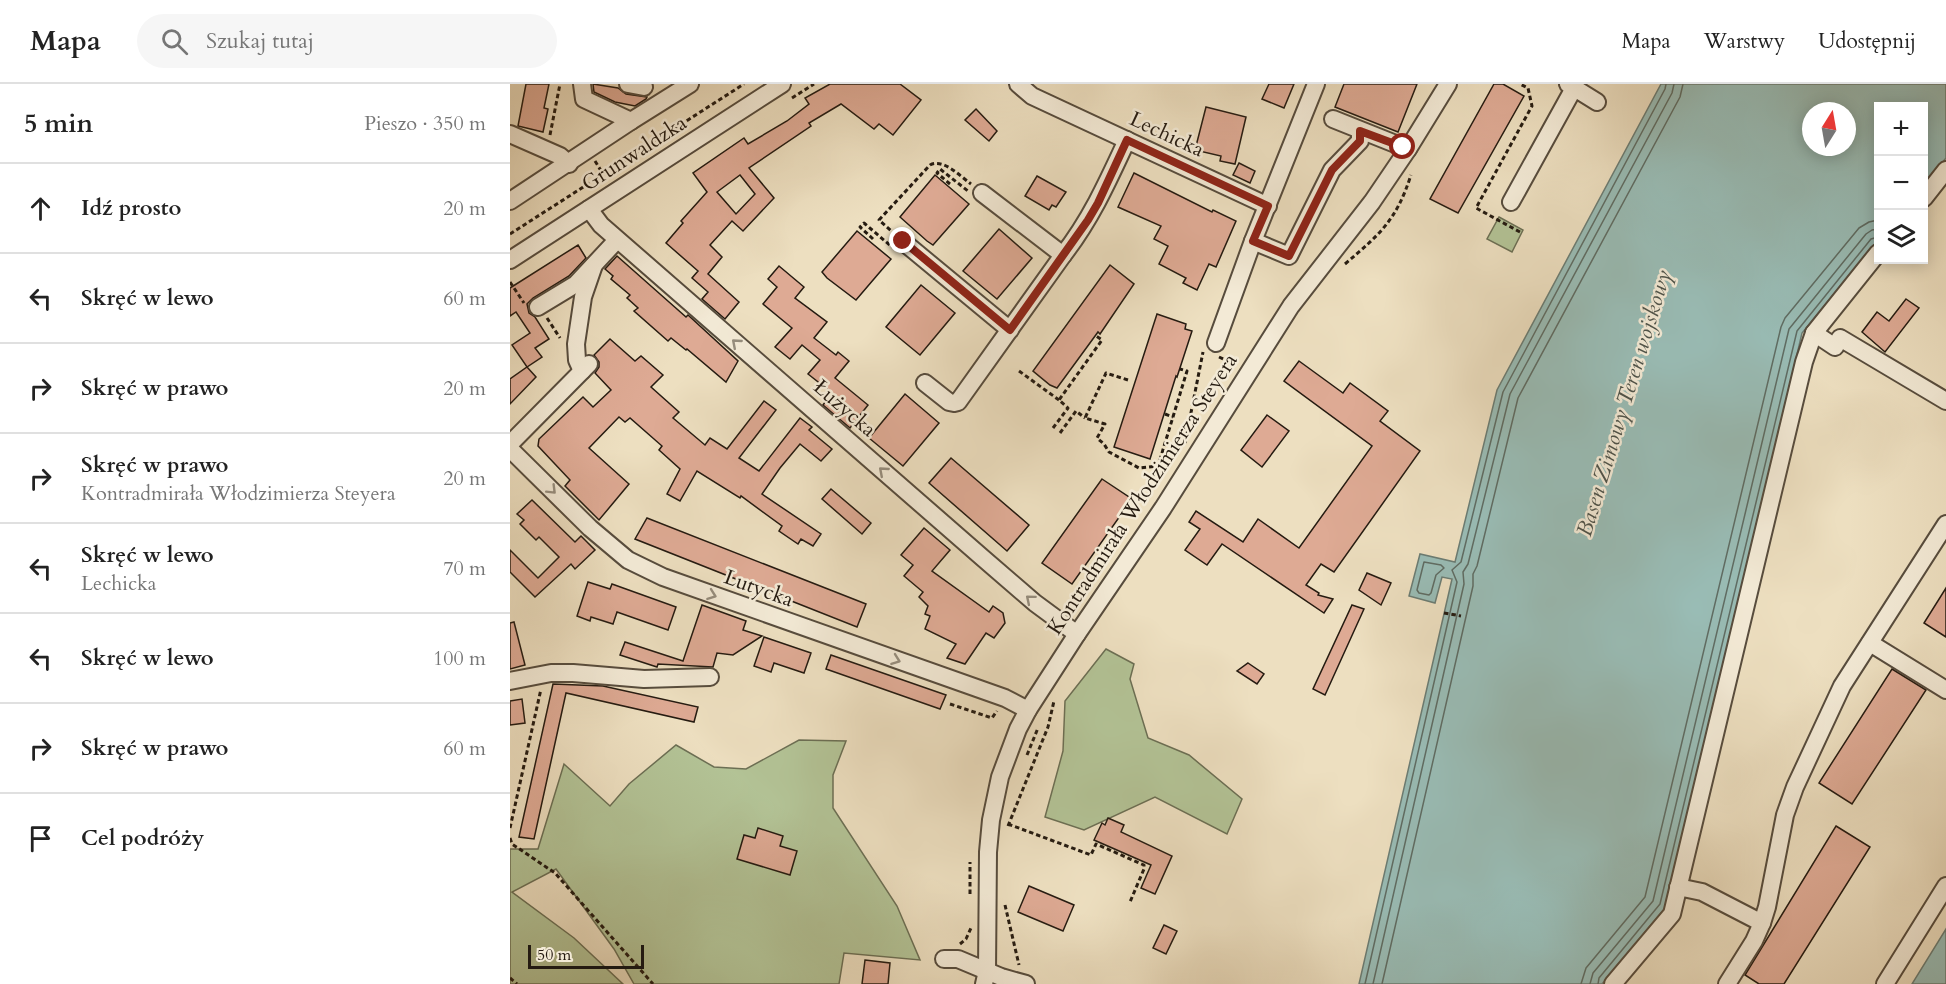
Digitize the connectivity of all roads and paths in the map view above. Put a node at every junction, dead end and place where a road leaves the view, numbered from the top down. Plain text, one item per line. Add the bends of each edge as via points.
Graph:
1 (560, 84) edge
2 (582, 84) edge
3 (690, 84) edge
4 (744, 84) edge
5 (781, 84) edge
6 (1018, 84) edge
7 (1316, 84) edge
8 (1448, 84) edge
9 (1520, 84) edge
10 (1571, 86) edge
11 (1597, 102) dead end
12 (1333, 119) dead end
13 (631, 121) junction
14 (1360, 131) junction
15 (510, 134) edge
16 (1127, 140) junction
17 (1408, 149) junction
18 (547, 151) junction
19 (569, 164) junction
20 (1413, 169) dead end
21 (1946, 170) edge
22 (950, 184) dead end
23 (976, 191) junction
24 (1928, 192) edge
25 (510, 201) edge
26 (1511, 202) dead end
27 (1268, 206) junction
28 (589, 209) junction
29 (1381, 219) dead end
30 (1387, 224) junction
31 (1520, 232) dead end
32 (510, 234) edge
33 (873, 239) dead end
34 (617, 240) junction
35 (1253, 241) junction
36 (905, 243) junction
37 (1063, 255) junction
38 (1874, 259) edge
39 (510, 260) edge
40 (594, 265) junction
41 (1343, 266) dead end
42 (538, 307) dead end
43 (1010, 330) junction
44 (1814, 333) junction
45 (1096, 336) dead end
46 (1216, 343) dead end
47 (1180, 369) dead end
48 (1018, 371) dead end
49 (1128, 380) dead end
50 (925, 383) dead end
51 (1059, 400) junction
52 (1946, 401) edge
53 (1165, 414) dead end
54 (1173, 417) junction
55 (1084, 418) junction
56 (1053, 428) dead end
57 (1060, 433) dead end
58 (510, 444) edge
59 (510, 449) edge
60 (1946, 524) edge
61 (1444, 613) dead end
62 (1461, 616) dead end
63 (1077, 634) junction
64 (1870, 643) junction
65 (540, 675) junction
66 (710, 677) dead end
67 (510, 681) edge
68 (1946, 690) edge
69 (1054, 699) dead end
70 (950, 704) dead end
71 (1002, 704) dead end
72 (1035, 715) junction
73 (1031, 745) junction
74 (1039, 748) junction
75 (1027, 755) dead end
76 (1008, 824) junction
77 (510, 828) edge
78 (1006, 833) dead end
79 (510, 838) edge
80 (1946, 886) edge
81 (1678, 887) junction
82 (1005, 900) dead end
83 (1130, 902) dead end
84 (1762, 923) junction
85 (944, 959) dead end
86 (510, 978) edge
87 (1023, 978) edge
88 (987, 980) edge
89 (517, 984) edge
90 (653, 984) edge
91 (1613, 984) edge
92 (1727, 984) edge
93 (1885, 984) edge

1 - 18 path
2 - 13 street via 584,99
3 - 13 street
4 - 32 path
5 - 28 street, Grunwaldzka
6 - 16 street, Lechicka via 1032,96
7 - 27 street, Kontradmirała Włodzimierza Steyera
8 - 17 street, Kontradmirała Włodzimierza Steyera
9 - 31 path via 1528,88 1532,106 1476,208
10 - 11 street
10 - 26 street
12 - 14 street
13 - 19 street
14 - 17 street
14 - 35 street via 1360,141 1332,170 1289,256
15 - 18 street
16 - 27 street, Lechicka
16 - 37 street via 1098,203
17 - 63 street, Kontradmirała Włodzimierza Steyera via 1291,306 1163,508
18 - 19 street
19 - 25 street
20 - 30 path via 1402,202
21 - 24 street
22 - 23 path via 936,173 940,169
23 - 36 path via 934,162 879,220
23 - 37 street
27 - 35 street, Kontradmirała Włodzimierza Steyera
28 - 34 street, Łużycka
28 - 39 street, Grunwaldzka
29 - 30 path
30 - 41 path
33 - 36 path via 860,227 864,223 896,250
34 - 40 street
63 -> 34 street, Łużycka via 1035,603
35 - 46 street, Kontradmirała Włodzimierza Steyera
36 - 43 street
37 - 43 street
38 - 44 street
40 - 42 street via 576,284
40 - 58 street via 576,344 577,360 585,368
43 - 50 street via 958,402 949,402
44 - 52 street via 1835,347 1840,338
44 - 81 street
45 - 51 path via 1102,340
47 - 54 path via 1187,371
48 - 51 path
49 - 55 path via 1106,373
51 - 56 path via 1068,408
53 - 54 path
54 - 55 path via 1158,466 1139,468 1109,452 1097,438 1105,424
55 - 57 path via 1076,411
59 -> 72 street, Lutycka via 628,560 663,577 1005,698
60 - 64 street
61 - 62 path
63 - 72 street, Kontradmirała Włodzimierza Steyera
64 - 68 street
64 - 84 street via 1842,686 1785,815
65 - 66 street
65 - 67 street
65 - 77 path via 543,684
69 - 74 path
70 - 71 path via 992,718
72 - 73 path
72 - 88 street, Kontradmirała Włodzimierza Steyera via 1009,749 992,813
73 - 74 path
73 - 75 path
74 - 76 path
76 - 78 path
76 - 83 path via 1091,855 1096,844 1144,866
79 - 90 path via 512,844 555,873
80 - 93 street
81 - 84 street via 1702,892
81 - 91 street via 1672,914
82 - 87 path
84 - 92 street
85 - 88 street via 957,959
86 - 89 path
87 - 88 street

